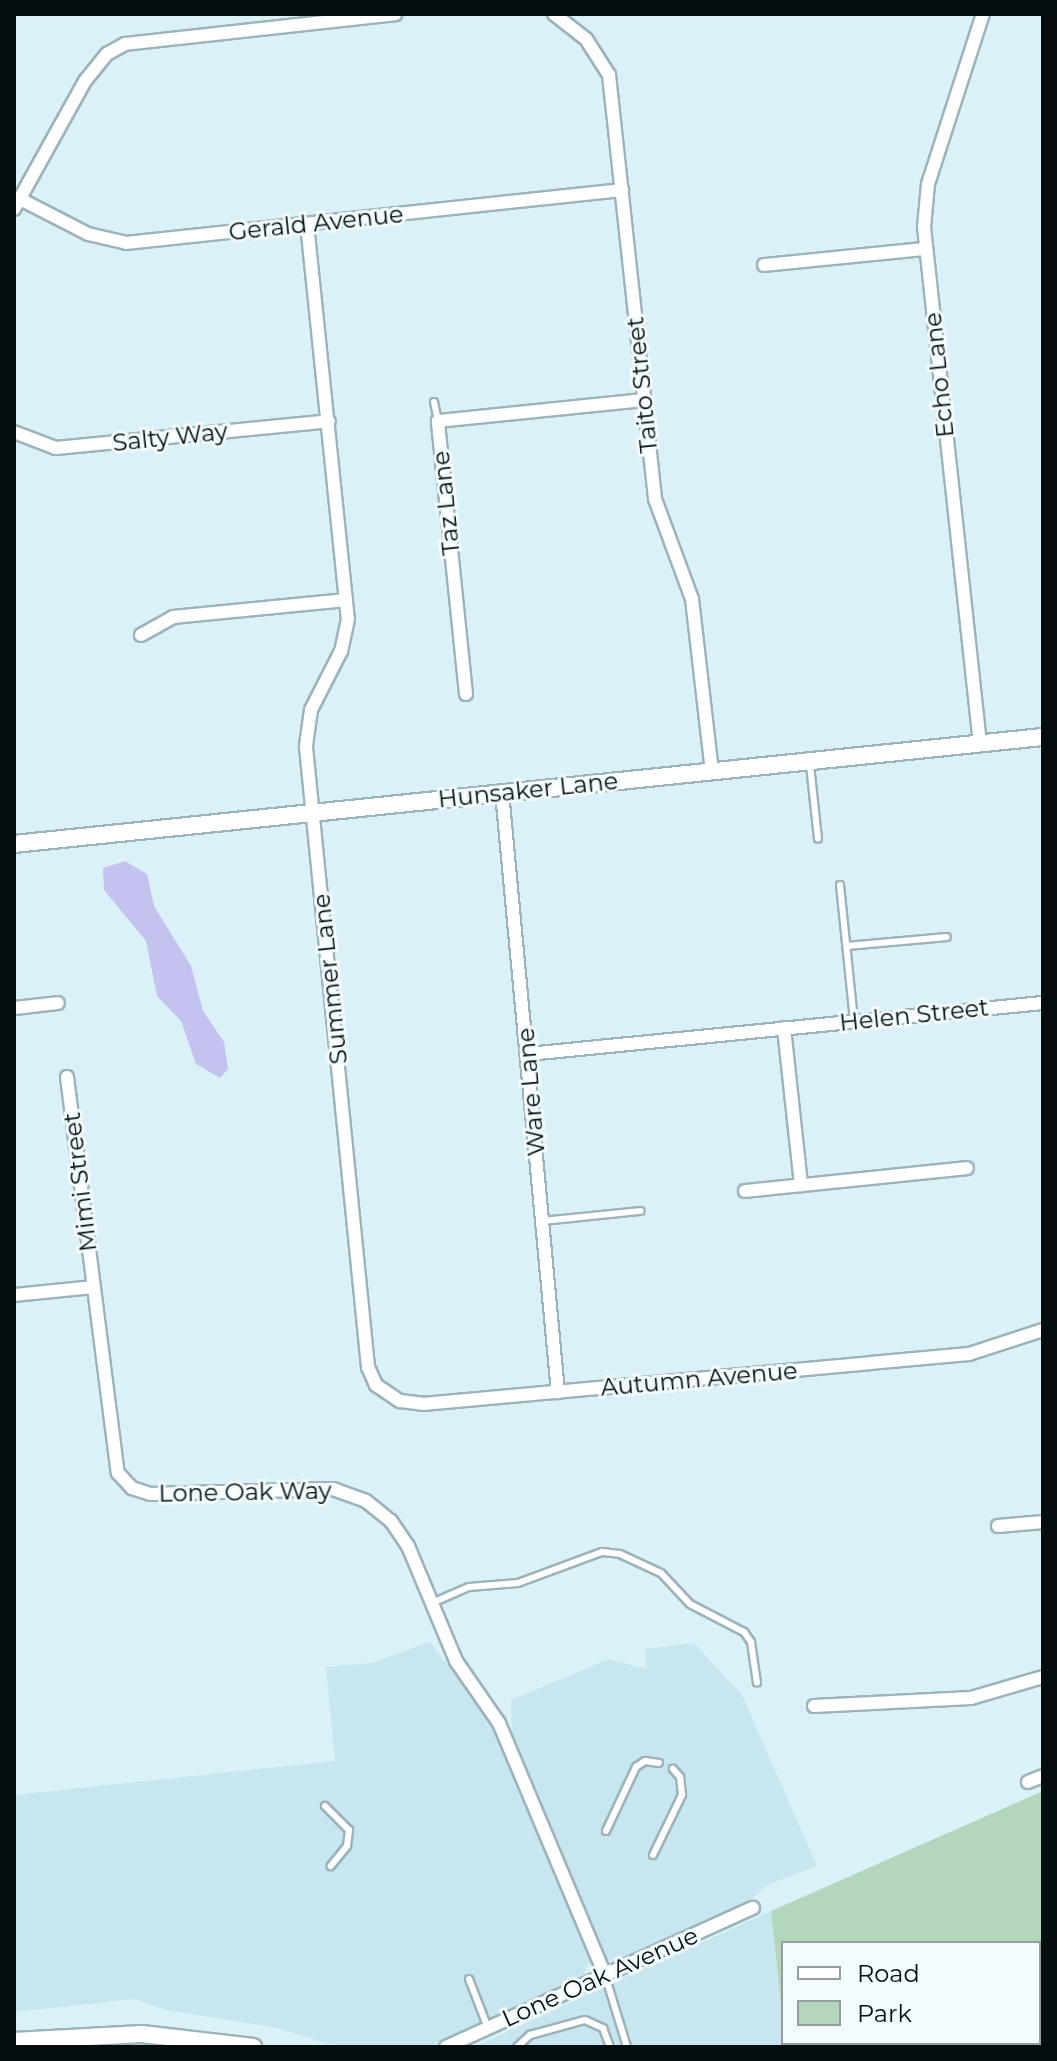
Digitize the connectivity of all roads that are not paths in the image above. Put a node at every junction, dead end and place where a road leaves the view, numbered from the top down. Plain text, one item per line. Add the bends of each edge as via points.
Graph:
1 (395, 14) edge
2 (554, 14) edge
3 (983, 14) edge
4 (377, 15) edge
5 (622, 190) junction
6 (17, 204) edge
7 (307, 224) junction
8 (925, 249) junction
9 (764, 265) dead end
10 (643, 400) junction
11 (434, 402) dead end
12 (329, 421) junction
13 (438, 421) junction
14 (14, 433) edge
15 (346, 600) junction
16 (141, 635) dead end
17 (466, 694) dead end
18 (1043, 737) edge
19 (980, 744) junction
20 (809, 761) junction
21 (712, 771) junction
22 (502, 792) junction
23 (313, 813) junction
24 (818, 839) dead end
25 (14, 844) edge
26 (840, 885) dead end
27 (947, 937) dead end
28 (847, 946) junction
29 (58, 1003) dead end
30 (1043, 1003) edge
31 (14, 1008) edge
32 (854, 1021) junction
33 (784, 1028) junction
34 (528, 1054) junction
35 (67, 1077) dead end
36 (967, 1168) dead end
37 (801, 1185) junction
38 (745, 1191) dead end
39 (640, 1211) dead end
40 (543, 1221) junction
41 (93, 1287) junction
42 (14, 1295) edge
43 (1043, 1330) edge
44 (368, 1367) joint
45 (558, 1392) junction
46 (1043, 1522) edge
47 (998, 1526) dead end
48 (432, 1603) junction
49 (1043, 1677) edge
50 (757, 1683) dead end
51 (814, 1706) dead end
52 (659, 1763) dead end
53 (673, 1769) dead end
54 (1043, 1776) edge
55 (1028, 1782) dead end
56 (325, 1806) dead end
57 (606, 1831) dead end
58 (653, 1855) dead end
59 (331, 1866) dead end
60 (753, 1908) dead end
61 (605, 1975) junction
62 (469, 1979) dead end
63 (488, 2028) junction
64 (14, 2041) edge
65 (137, 2041) edge
66 (449, 2046) edge
67 (253, 2047) edge
68 (517, 2047) edge
69 (610, 2047) edge
70 (627, 2047) edge

1 - 4 street
2 - 5 street, Taito Street via 586,39 609,75
3 - 8 street, Echo Lane via 928,184
4 - 6 street via 125,44 107,54 85,81
5 - 7 street, Gerald Avenue
5 - 10 street, Taito Street
6 - 7 street, Gerald Avenue via 106,241
7 - 12 street, Summer Lane
8 - 9 street
8 - 19 street, Echo Lane
10 - 13 street, Taz Lane
10 - 21 street, Taito Street via 656,506 694,608
11 - 13 lane
12 - 14 street, Salty Way via 56,448
12 - 15 street, Summer Lane
13 - 17 street, Taz Lane
15 - 16 street via 166,619
15 - 23 street, Summer Lane via 344,642 308,723
18 - 19 street, Hunsaker Lane
19 - 20 street, Hunsaker Lane
20 - 21 street, Hunsaker Lane
20 - 24 lane
21 - 22 street, Hunsaker Lane
22 - 23 street, Hunsaker Lane
22 - 34 street, Ware Lane
23 - 25 street, Hunsaker Lane
23 - 44 street, Summer Lane
26 - 28 lane
27 - 28 lane
28 - 32 lane
29 - 31 street
30 - 32 street, Helen Street
32 - 33 street, Helen Street
33 - 34 street, Helen Street
33 - 37 street
34 - 40 street, Ware Lane
35 - 41 street, Mimi Street
36 - 37 street
37 - 38 street
39 - 40 lane
40 - 45 street, Ware Lane
41 - 42 street
41 - 48 street, Lone Oak Way via 112,1454 128,1485 150,1494 319,1488 358,1496 397,1527
43 - 45 street, Autumn Avenue via 969,1354
44 - 45 street, Autumn Avenue via 382,1390 415,1404
46 - 47 street
48 - 50 lane via 469,1587 512,1584 602,1552 620,1554 661,1573 690,1604 744,1632 751,1642
48 - 61 street, Lone Oak Way via 460,1668 499,1723
49 - 51 street via 971,1698
52 - 57 lane via 645,1761 636,1767
53 - 58 lane via 682,1795
54 - 55 street
56 - 59 lane via 349,1830 347,1846
60 - 61 street, Lone Oak Avenue
61 - 63 street, Lone Oak Avenue
61 - 70 lane
62 - 63 lane
63 - 66 street, Lone Oak Avenue
64 - 65 street
65 - 67 street
68 - 69 lane via 530,2035 585,2020 603,2028

